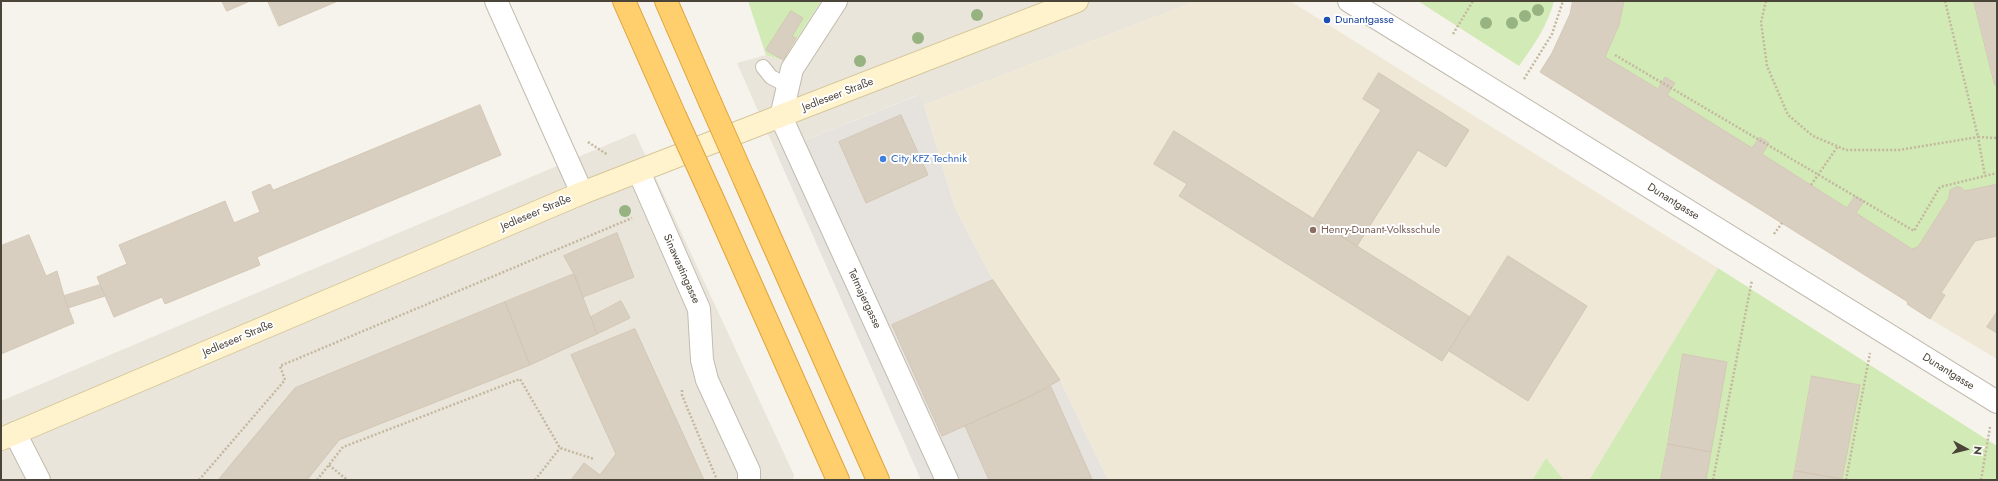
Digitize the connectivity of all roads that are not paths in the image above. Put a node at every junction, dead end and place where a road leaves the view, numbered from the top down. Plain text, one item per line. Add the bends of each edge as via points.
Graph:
1 (496, 1) edge
2 (624, 1) edge
3 (666, 1) edge
4 (836, 1) edge
5 (1077, 1) edge
6 (1349, 1) edge
7 (763, 67) dead end
8 (788, 86) junction
9 (781, 117) junction
10 (632, 175) junction
11 (582, 193) junction
12 (1996, 401) edge
13 (8, 436) edge
14 (40, 480) edge
15 (749, 480) edge
16 (838, 480) edge
17 (878, 480) edge
18 (947, 480) edge

1 - 11 street
2 - 16 highway, bridge
3 - 17 highway, bridge
4 - 8 street via 792,69
5 - 9 street, Jedleseer Straße
6 - 12 street, Dunantgasse
7 - 8 lane via 771,77
8 - 9 street
9 - 10 street, Jedleseer Straße
9 - 18 street, Tetmajergasse
10 - 11 street, Jedleseer Straße
10 - 15 street, Sinawastingasse via 655,208 699,309 702,360 707,380 749,471
11 - 13 street, Jedleseer Straße
13 - 14 street

